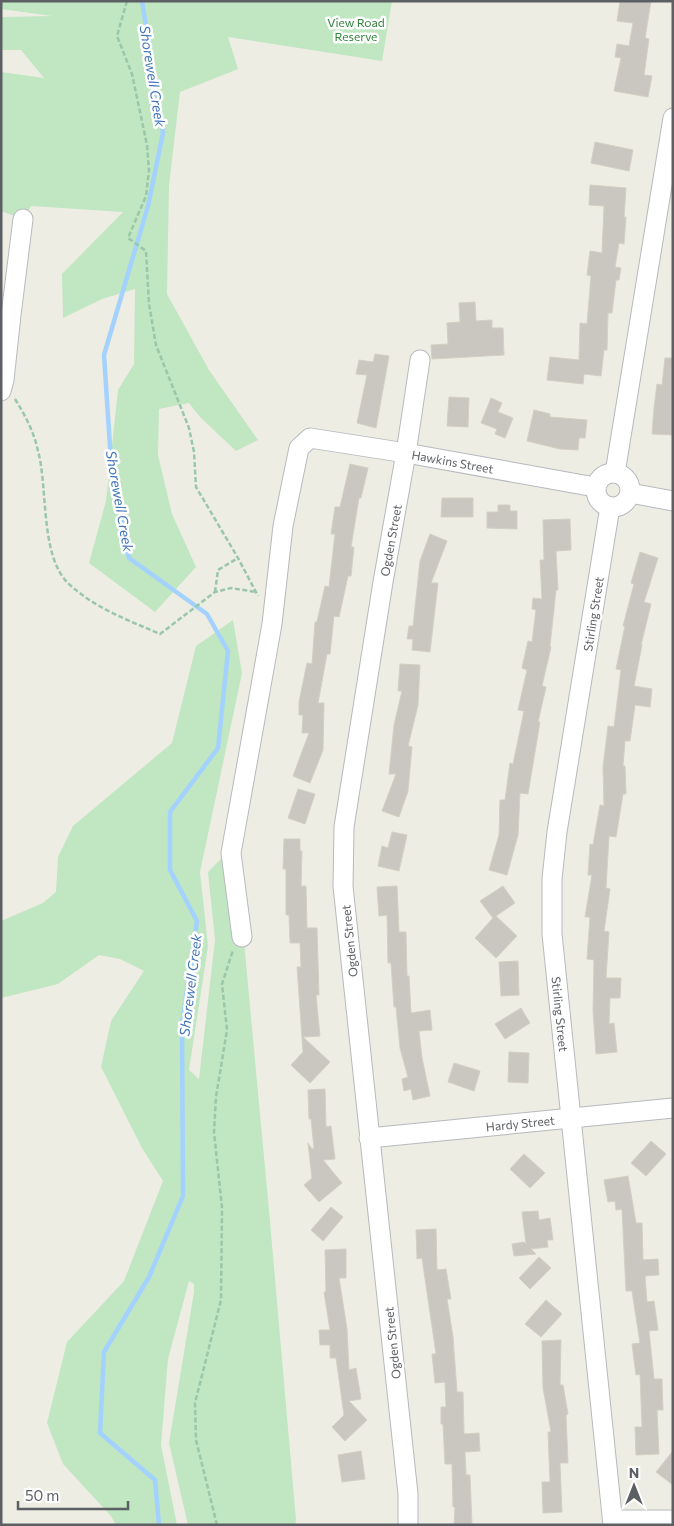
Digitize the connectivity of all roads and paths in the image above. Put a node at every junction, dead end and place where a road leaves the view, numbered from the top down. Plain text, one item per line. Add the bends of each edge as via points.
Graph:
1 (128, 2) edge
2 (672, 121) edge
3 (23, 219) dead end
4 (6, 315) edge
5 (420, 360) dead end
6 (3, 386) edge
7 (406, 453) junction
8 (615, 473) junction
9 (596, 488) junction
10 (630, 493) junction
11 (673, 501) edge
12 (610, 507) junction
13 (238, 558) junction
14 (215, 592) junction
15 (256, 592) junction
16 (260, 600) dead end
17 (238, 942) joint
18 (673, 1108) edge
19 (571, 1118) junction
20 (370, 1138) junction
21 (673, 1520) edge
22 (614, 1522) edge
23 (217, 1525) edge
24 (408, 1525) edge

1 - 13 path via 117,36 132,74 149,170 146,196 128,238 146,251 149,304 156,344 189,428 196,487
2 - 8 street
3 - 4 street
4 - 6 street
5 - 7 street, Ogden Street
6 - 14 path via 27,420 38,451 52,558 67,582 102,608 160,634
7 - 9 street, Hawkins Street
7 - 17 street, Hawkins Street via 310,438 299,448 283,526 272,624 231,853
7 - 20 street, Ogden Street via 344,827 343,886
8 - 9 street via 600,478
8 - 10 street via 625,478
9 - 12 street via 600,502
10 - 11 street
10 - 12 street via 620,506
12 - 19 street, Stirling Street via 552,879 552,934
13 - 14 path via 218,570
13 - 15 path
14 - 15 path via 231,588
15 - 16 path
17 - 23 path via 222,984 227,1030 214,1132 222,1208 221,1300 195,1403 196,1440
18 - 19 street, Hardy Street
19 - 20 street, Hardy Street
19 - 22 street, Stirling Street
20 - 24 street, Ogden Street via 408,1494
21 - 22 street

